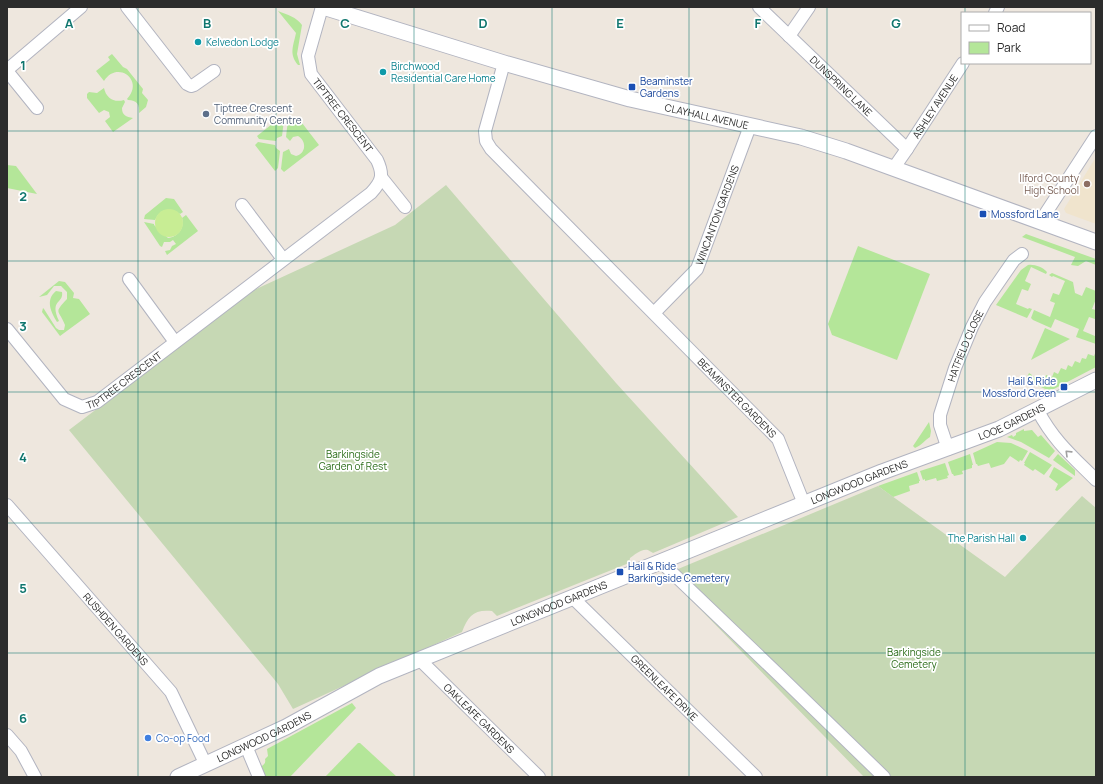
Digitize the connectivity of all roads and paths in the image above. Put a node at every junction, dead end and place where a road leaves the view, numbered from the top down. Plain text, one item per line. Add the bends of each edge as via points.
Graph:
1 (81, 7) edge
2 (127, 7) edge
3 (322, 7) edge
4 (759, 7) edge
5 (809, 7) edge
6 (789, 36) junction
7 (504, 63) junction
8 (962, 64) edge
9 (214, 70) dead end
10 (7, 71) edge
11 (37, 108) dead end
12 (750, 126) junction
13 (1096, 136) edge
14 (907, 149) junction
15 (893, 169) junction
16 (381, 177) junction
17 (242, 205) dead end
18 (406, 207) dead end
19 (1040, 222) junction
20 (1096, 242) edge
21 (1022, 254) dead end
22 (283, 260) junction
23 (129, 280) dead end
24 (654, 313) junction
25 (7, 329) edge
26 (175, 342) junction
27 (1096, 380) edge
28 (1038, 411) junction
29 (948, 449) junction
30 (1096, 480) edge
31 (804, 504) junction
32 (7, 505) edge
33 (661, 562) junction
34 (573, 598) junction
35 (420, 660) junction
36 (7, 736) edge
37 (246, 746) junction
38 (206, 765) junction
39 (35, 777) edge
40 (178, 777) edge
41 (259, 777) edge
42 (539, 777) edge
43 (756, 777) edge
44 (884, 777) edge

1 - 10 street
2 - 9 street via 187,84 194,85
3 - 7 street, CLAYHALL AVENUE
3 - 16 street, TIPTREE CRESCENT via 308,56 311,74 372,152 381,169
4 - 6 street, DUNSPRING LANE
5 - 6 street
6 - 14 street, DUNSPRING LANE
7 - 12 street, CLAYHALL AVENUE via 630,99
7 - 24 street, BEAMINSTER GARDENS via 485,131 486,141 491,149
8 - 14 street, ASHLEY AVENUE
10 - 11 street
12 - 15 street, CLAYHALL AVENUE via 801,137
12 - 24 street, WINCANTON GARDENS via 697,268
13 - 19 street
14 - 15 street
15 - 19 street, CLAYHALL AVENUE
16 - 18 street, TIPTREE CRESCENT
16 - 22 street, TIPTREE CRESCENT via 371,193
17 - 22 street
19 - 20 street, CLAYHALL AVENUE
21 - 29 street, HATFIELD CLOSE via 1014,260 984,302 955,368 940,415 940,425
22 - 26 street, TIPTREE CRESCENT
23 - 26 street
24 - 31 street, BEAMINSTER GARDENS via 778,439
25 - 26 street, TIPTREE CRESCENT via 64,399 82,407 97,402
27 - 28 street, LOOE GARDENS
28 - 29 street, LOOE GARDENS
30 -> 28 street via 1062,447
29 - 31 street, LONGWOOD GARDENS via 882,472
31 - 33 street, LONGWOOD GARDENS
32 - 38 street, RUSHDEN GARDENS via 171,692
33 - 34 street, LONGWOOD GARDENS
33 - 44 street
34 - 35 street, LONGWOOD GARDENS
34 - 43 street, GREENLEAFE DRIVE
35 - 37 street, LONGWOOD GARDENS via 379,676
35 - 42 street, OAKLEAFE GARDENS
36 - 39 street via 21,751
37 - 38 street, LONGWOOD GARDENS
37 - 41 street
38 - 40 street, LONGWOOD GARDENS

